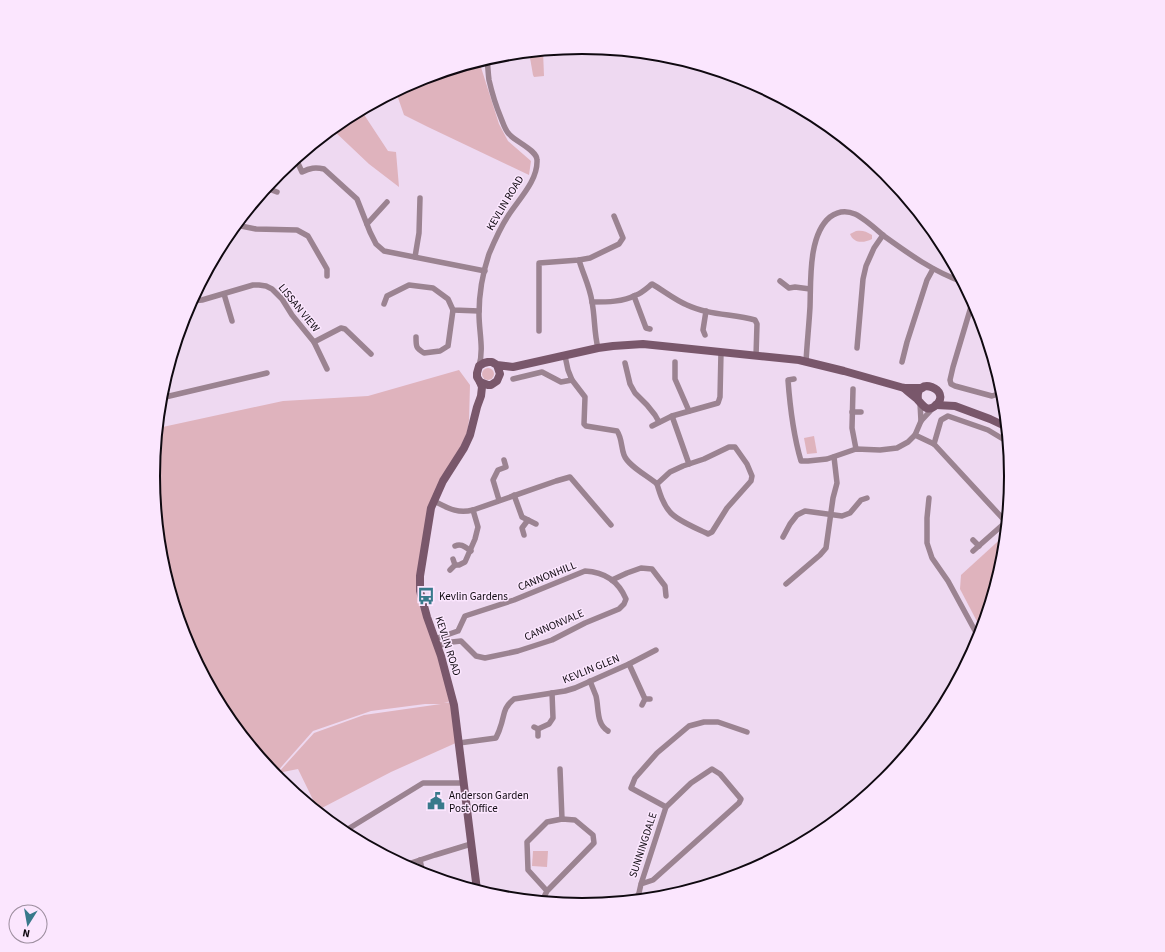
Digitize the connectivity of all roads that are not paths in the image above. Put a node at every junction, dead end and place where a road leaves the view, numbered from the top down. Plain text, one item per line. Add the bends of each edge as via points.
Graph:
1 (487, 65) edge
2 (298, 164) edge
3 (272, 190) edge
4 (277, 192) dead end
5 (420, 198) dead end
6 (387, 202) dead end
7 (614, 216) dead end
8 (367, 224) junction
9 (243, 226) edge
10 (883, 235) junction
11 (415, 257) junction
12 (579, 260) junction
13 (934, 269) junction
14 (485, 271) junction
15 (328, 276) dead end
16 (956, 280) edge
17 (780, 281) dead end
18 (810, 289) junction
19 (224, 294) junction
20 (634, 296) junction
21 (200, 299) edge
22 (592, 302) junction
23 (384, 304) dead end
24 (453, 310) junction
25 (970, 310) edge
26 (479, 311) junction
27 (706, 311) junction
28 (232, 321) dead end
29 (650, 329) dead end
30 (539, 331) dead end
31 (705, 335) dead end
32 (416, 337) dead end
33 (314, 342) junction
34 (598, 348) junction
35 (857, 348) dead end
36 (481, 351) junction
37 (721, 352) junction
38 (371, 354) dead end
39 (565, 356) junction
40 (756, 356) junction
41 (488, 362) junction
42 (675, 362) dead end
43 (806, 362) junction
44 (902, 362) dead end
45 (625, 363) dead end
46 (479, 366) junction
47 (497, 366) junction
48 (513, 367) junction
49 (327, 369) dead end
50 (267, 373) dead end
51 (500, 376) junction
52 (513, 379) dead end
53 (794, 379) dead end
54 (572, 380) junction
55 (480, 382) junction
56 (491, 385) junction
57 (904, 388) junction
58 (922, 388) junction
59 (853, 389) dead end
60 (939, 392) junction
61 (996, 395) edge
62 (169, 396) edge
63 (481, 396) junction
64 (919, 402) junction
65 (934, 406) junction
66 (955, 406) junction
67 (688, 410) junction
68 (852, 412) junction
69 (861, 412) dead end
70 (672, 416) junction
71 (921, 421) junction
72 (659, 422) junction
73 (1001, 424) edge
74 (652, 426) dead end
75 (915, 435) junction
76 (1003, 439) edge
77 (934, 444) junction
78 (856, 449) junction
79 (834, 457) junction
80 (504, 460) dead end
81 (689, 464) junction
82 (657, 484) junction
83 (514, 495) junction
84 (867, 498) dead end
85 (929, 498) dead end
86 (499, 500) junction
87 (434, 501) junction
88 (473, 510) junction
89 (831, 514) junction
90 (1003, 516) edge
91 (528, 520) junction
92 (536, 524) dead end
93 (611, 525) dead end
94 (1002, 526) edge
95 (524, 535) dead end
96 (783, 537) dead end
97 (973, 540) dead end
98 (455, 546) dead end
99 (979, 546) junction
100 (471, 551) junction
101 (973, 551) dead end
102 (450, 570) dead end
103 (612, 580) junction
104 (786, 584) dead end
105 (624, 594) joint
106 (666, 596) dead end
107 (975, 629) edge
108 (436, 643) junction
109 (656, 650) dead end
110 (629, 664) junction
111 (590, 681) junction
112 (552, 693) junction
113 (646, 701) dead end
114 (604, 730) dead end
115 (747, 732) dead end
116 (538, 736) dead end
117 (459, 743) junction
118 (560, 769) dead end
119 (464, 783) junction
120 (666, 807) junction
121 (562, 819) junction
122 (350, 828) edge
123 (471, 844) junction
124 (420, 860) junction
125 (413, 862) edge
126 (421, 866) edge
127 (641, 884) junction
128 (476, 885) edge
129 (547, 891) junction
130 (638, 894) edge
131 (545, 896) edge

1 - 14 street, KEVLIN ROAD via 492,93 508,133 532,151 537,162 525,193 499,233
2 - 8 street via 302,172 317,167 324,169 357,198
3 - 4 street
5 - 11 street
6 - 8 street
7 - 12 street via 623,238 619,244 590,258
8 - 11 street via 376,244 384,251
9 - 15 street via 296,230 308,236 327,269
10 - 13 street
10 - 18 street via 856,214 843,211 834,214 826,220 816,238
10 - 35 street via 874,248 864,273
11 - 14 street
12 - 22 street via 589,285
12 - 30 street via 539,263
13 - 16 street
13 - 44 street via 927,280
14 - 26 street, KEVLIN ROAD
17 - 18 street via 789,288
18 - 43 street
19 - 21 street, LISSAN VIEW
19 - 28 street
19 - 33 street, LISSAN VIEW via 253,285 272,289
20 - 22 street via 613,302
20 - 27 street via 652,284 688,306
20 - 29 street via 646,328
22 - 34 street
23 - 24 street via 387,296 409,285 433,288 448,299
24 - 26 street
24 - 32 street via 448,346 444,349 424,353 417,348
25 - 61 street via 953,367 951,384 992,396
26 - 36 street, KEVLIN ROAD
27 - 31 street via 703,330
27 - 40 street via 755,320
33 - 38 street via 341,328
33 - 49 street, LISSAN VIEW
34 - 37 street via 643,344
34 - 39 street
36 - 41 street, KEVLIN ROAD
36 - 46 street, KEVLIN ROAD
37 - 40 street
37 - 67 street via 718,403
39 - 48 street
39 - 54 street
40 - 43 street
41 - 46 street
41 - 47 street
42 - 67 street via 675,379
43 - 57 street
45 - 72 street via 635,393
46 - 55 street via 477,377
47 - 48 street
47 - 51 street
48 - 51 street
50 - 62 street
51 - 56 street
52 - 54 street via 542,372 561,382
53 - 79 street via 788,380 791,413 801,461
54 - 82 street via 585,397 584,424 617,431 624,456 629,463
55 - 56 street
55 - 63 street, KEVLIN ROAD
56 - 63 street, KEVLIN ROAD
57 - 58 street
57 - 64 street
58 - 60 street via 930,386
58 - 64 street via 918,393
59 - 68 street
60 - 65 street via 940,399
60 - 66 street
63 - 87 street, KEVLIN ROAD via 470,435
64 - 65 street via 925,408
64 - 71 street
65 - 66 street
65 - 71 street
66 - 73 street
67 - 70 street
68 - 69 street
68 - 78 street
70 - 72 street
70 - 81 street
71 - 75 street
72 - 74 street
75 - 77 street
75 - 78 street via 897,448
76 - 77 street via 988,430 948,416 941,420
77 - 90 street
78 - 79 street
79 - 89 street via 837,483
80 - 86 street via 506,467 498,470 493,480
81 - 82 street via 670,472
81 - 82 street via 729,447 735,447 752,476 712,532 708,534 692,527 670,513
83 - 86 street
83 - 91 street via 522,516
83 - 93 street via 570,477
84 - 89 street via 861,500 850,513 842,516
85 - 107 street via 927,543 932,558
86 - 88 street
87 - 88 street via 456,511
87 - 108 street, KEVLIN ROAD via 420,576 420,591
88 - 100 street via 478,527
89 - 96 street via 804,511 797,515
89 - 104 street via 826,548
91 - 92 street
91 - 95 street via 522,528
94 - 99 street
97 - 99 street
98 - 100 street via 462,545
99 - 101 street
100 - 102 street via 465,562 459,565 454,562
103 - 105 street, CANNONHILL via 617,582
103 - 106 street via 641,568 652,569 664,586
103 - 108 street, CANNONHILL via 596,572 585,571 514,600 465,616 458,632
105 - 108 street, CANNONVALE via 626,602 618,609 552,640 518,651 485,658 476,656 461,641
108 - 117 street, KEVLIN ROAD via 453,699
109 - 110 street, KEVLIN GLEN
110 - 111 street, KEVLIN GLEN
110 - 113 street
111 - 112 street, KEVLIN GLEN via 575,688
111 - 114 street
112 - 116 street via 553,718 548,724 536,728
112 - 117 street, KEVLIN GLEN via 514,699 503,713 501,728 496,738
115 - 120 street via 718,722 699,723 689,726 657,753 635,778 631,788
117 - 119 street, KEVLIN ROAD
118 - 121 street
119 - 122 street via 423,783
119 - 123 street, KEVLIN ROAD
120 - 127 street, SUNNINGDALE
120 - 127 street, SUNNINGDALE via 691,783 712,769 720,774 740,799 739,803 653,880
121 - 129 street via 547,822 527,842 528,870
121 - 129 street via 575,820 593,835 594,843
123 - 124 street
123 - 128 street, KEVLIN ROAD
124 - 125 street
124 - 126 street
127 - 130 street, SUNNINGDALE
129 - 131 street

